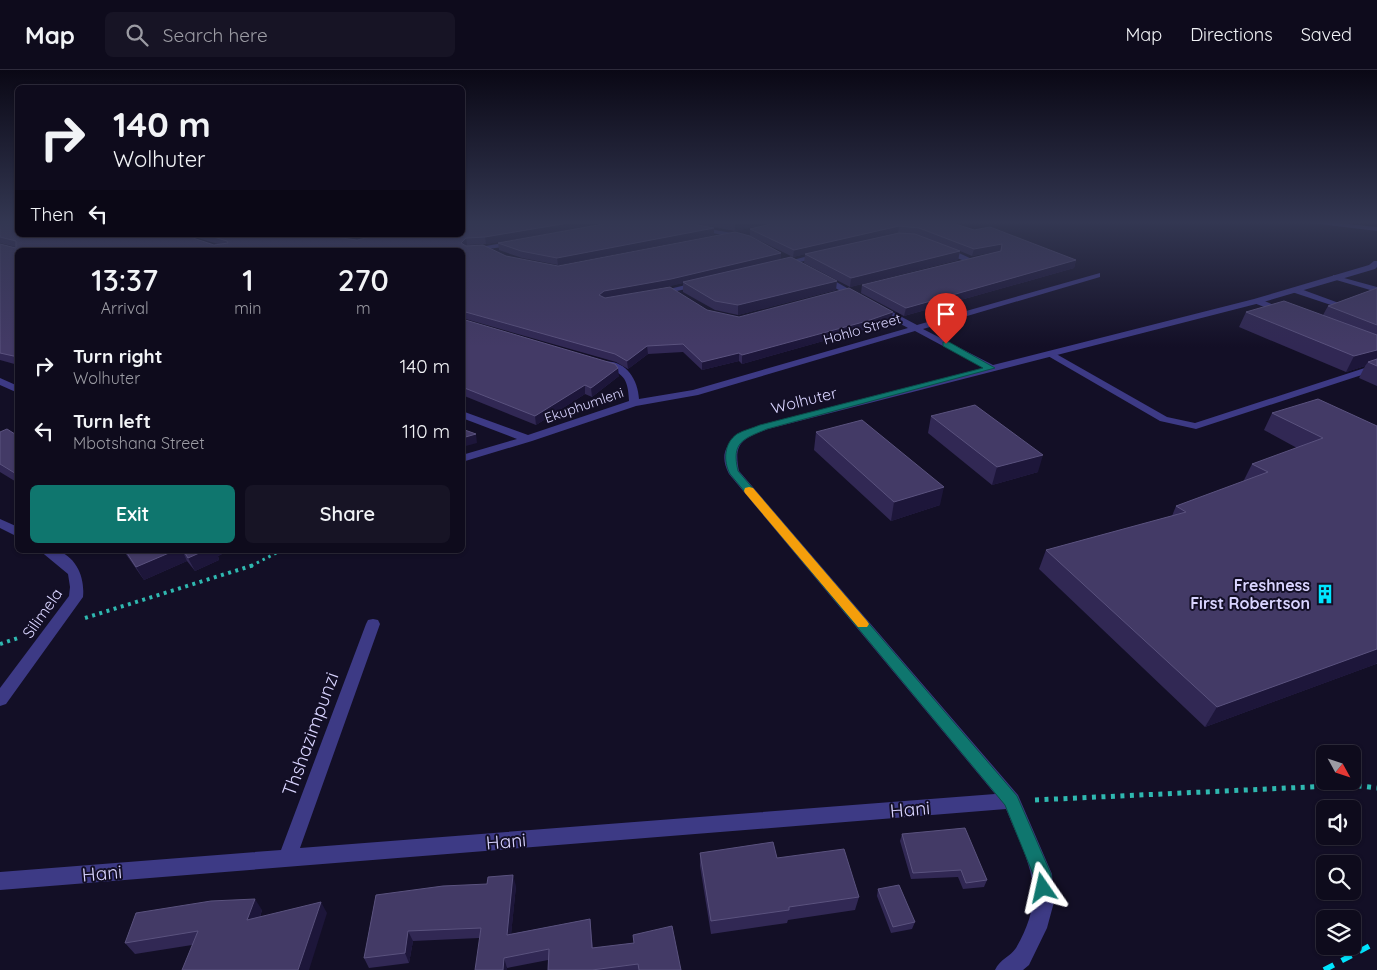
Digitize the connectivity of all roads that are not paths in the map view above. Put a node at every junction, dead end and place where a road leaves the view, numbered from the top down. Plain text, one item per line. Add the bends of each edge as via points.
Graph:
1 (787, 263) edge
2 (794, 263) edge
3 (959, 263) edge
4 (951, 265) edge
5 (773, 266) edge
6 (800, 266) edge
7 (1375, 266) edge
8 (816, 275) edge
9 (1097, 275) dead end
10 (1336, 277) junction
11 (708, 282) edge
12 (858, 289) edge
13 (670, 290) junction
14 (1295, 290) junction
15 (1377, 290) edge
16 (848, 292) junction
17 (652, 294) edge
18 (839, 294) edge
19 (679, 295) edge
20 (865, 301) edge
21 (1257, 301) junction
22 (874, 305) edge
23 (1343, 306) edge
24 (1290, 314) edge
25 (916, 327) junction
26 (1051, 354) junction
27 (593, 360) edge
28 (1377, 366) edge
29 (991, 368) junction
30 (0, 381) edge
31 (15, 388) edge
32 (634, 403) junction
33 (465, 415) edge
34 (528, 439) junction
35 (465, 458) edge
36 (0, 523) edge
37 (15, 531) edge
38 (51, 553) edge
39 (373, 624) dead end
40 (0, 700) edge
41 (1012, 801) junction
42 (287, 858) junction
43 (0, 881) edge
44 (1006, 970) edge

1 - 5 street
2 - 6 street
3 - 4 street
7 - 10 street, Wolhuter
8 - 16 street
9 - 25 street, Hohlo Street
10 - 14 street, Wolhuter
10 - 15 street
11 - 13 street
12 - 16 street
13 - 17 street
13 - 19 street
14 - 21 street, Wolhuter
14 - 23 street
16 - 18 street
16 - 20 street
21 - 24 street
21 - 26 street, Wolhuter
22 - 25 street
25 - 29 street
25 - 32 street, Hohlo Street via 694,393
26 - 28 street via 1164,419 1196,426
26 - 29 street, Wolhuter
27 - 32 street, Ekuphumleni via 630,376 634,384
29 - 41 street, Wolhuter via 764,427 741,436 732,445 730,459 733,472
30 - 31 street
32 - 34 street, Ekuphumleni
33 - 34 street
34 - 35 street, Ekuphumleni
36 - 37 street
38 - 40 street, Silimela via 75,572 76,597
39 - 42 street, Thshazimpunzi
41 - 42 street, Hani
41 - 44 street, Wolhuter via 1042,874 1044,902 1022,958
42 - 43 street, Hani

